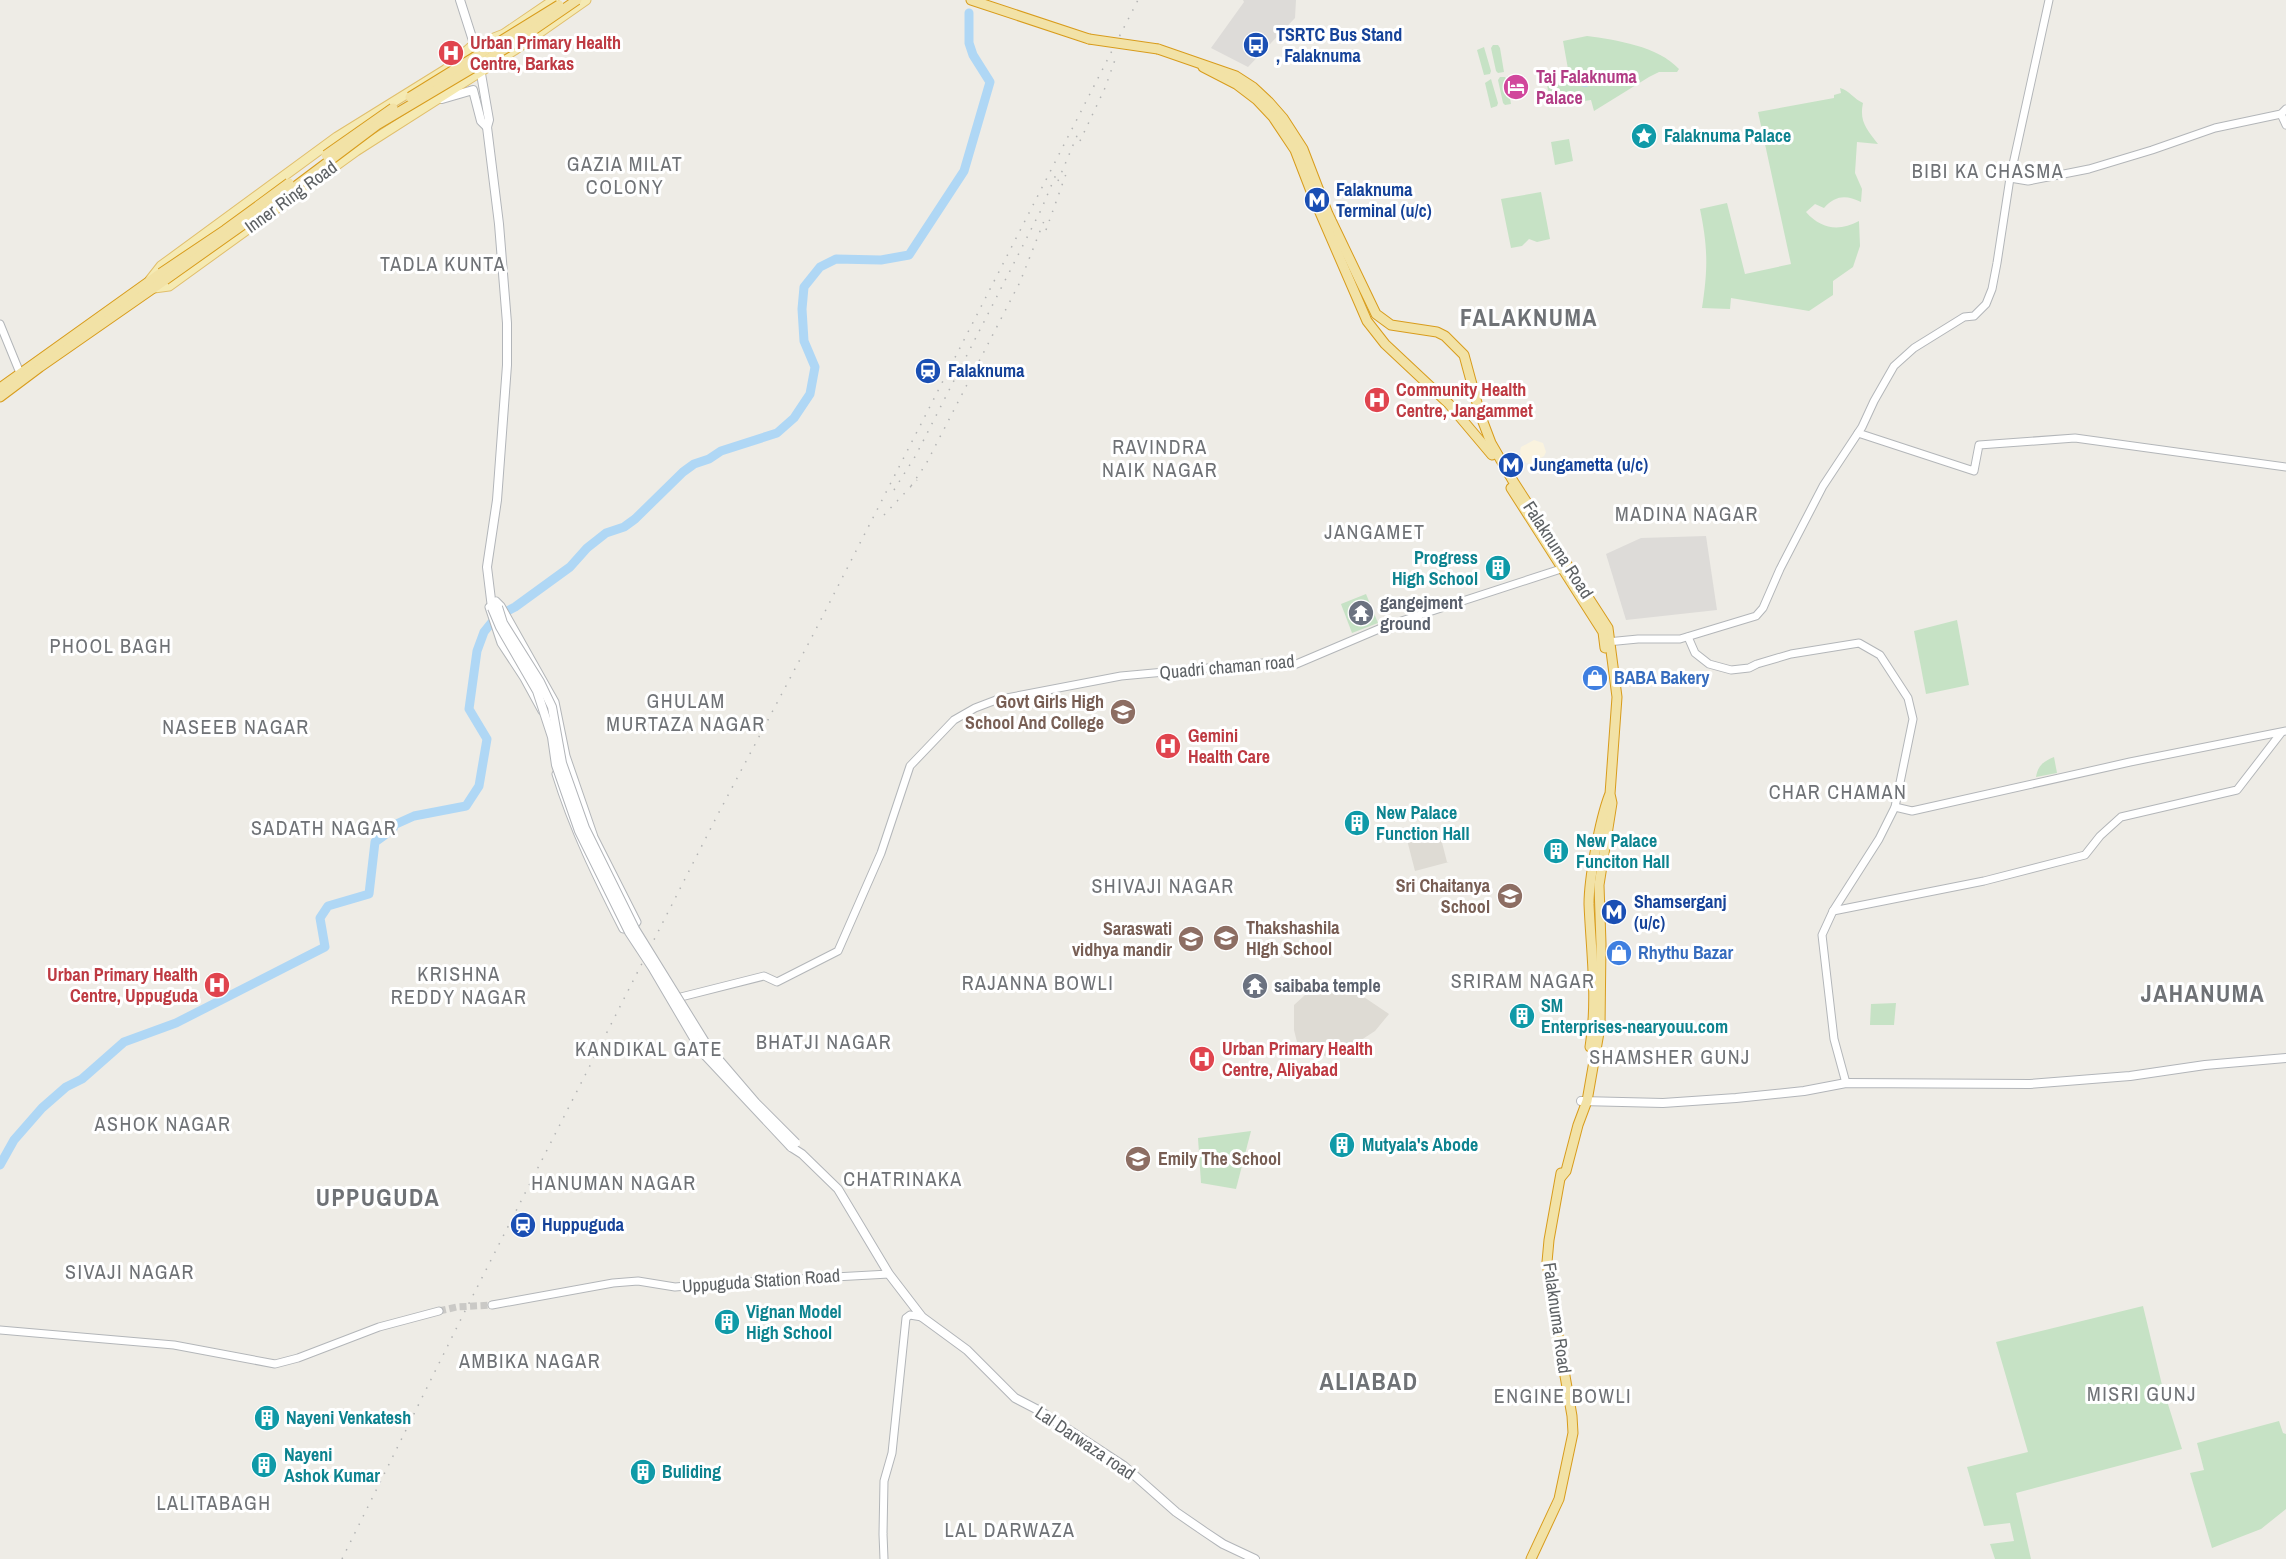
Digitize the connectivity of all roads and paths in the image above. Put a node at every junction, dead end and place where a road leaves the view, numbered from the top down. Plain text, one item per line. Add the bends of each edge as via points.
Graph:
1 (460, 0) edge
2 (554, 0) edge
3 (567, 0) edge
4 (577, 0) edge
5 (586, 0) edge
6 (971, 0) edge
7 (2049, 0) edge
8 (474, 45) junction
9 (481, 72) junction
10 (400, 97) junction
11 (1266, 105) junction
12 (2283, 112) edge
13 (412, 114) junction
14 (2286, 125) edge
15 (487, 127) junction
16 (2010, 178) junction
17 (163, 277) junction
18 (151, 285) junction
19 (0, 324) edge
20 (20, 373) junction
21 (0, 387) edge
22 (0, 397) edge
23 (1480, 414) junction
24 (1464, 422) junction
25 (1858, 433) junction
26 (2286, 467) edge
27 (1565, 567) junction
28 (494, 606) junction
29 (1688, 637) junction
30 (1608, 642) junction
31 (2284, 732) edge
32 (1895, 807) junction
33 (1833, 911) junction
34 (667, 1000) dead end
35 (2286, 1058) edge
36 (1846, 1083) junction
37 (1584, 1101) junction
38 (889, 1274) junction
39 (492, 1305) tunnel mouth
40 (439, 1311) tunnel mouth
41 (922, 1317) junction
42 (0, 1330) edge
43 (884, 1559) edge
44 (1255, 1559) edge
45 (1531, 1559) edge

1 - 8 main road
2 - 8 main road, Inner Ring Road via 504,34
3 - 17 highway, bridge via 373,120
4 - 17 highway, bridge via 513,44 377,125 235,231
5 - 9 main road, Inner Ring Road
6 - 11 highway, Falaknuma Road, bridge via 1089,39 1158,49 1196,63
7 - 16 street
8 - 9 main road
8 - 10 main road, Inner Ring Road via 445,70
9 - 13 main road, Inner Ring Road
9 - 15 main road
10 - 13 main road
10 - 18 main road, Inner Ring Road via 337,137 161,266
11 - 23 highway, Falaknuma Road via 1283,118 1303,149 1328,214 1376,314 1391,326 1445,336 1464,355
11 - 24 highway, Falaknuma Road via 1295,150 1367,321
12 - 14 street
12 - 16 street via 2215,128 2089,169 2028,181
13 - 15 main road via 441,99 473,90 481,121
13 - 18 main road, Inner Ring Road via 327,170 169,286
15 - 28 main road via 507,323 497,500 489,561
16 - 25 street via 1997,263 1986,304 1974,316 1964,317 1914,348 1894,366
17 - 18 highway
18 - 20 highway, Inner Ring Road
18 - 22 highway, Inner Ring Road
19 - 20 street
20 - 21 highway, Inner Ring Road
23 - 24 highway
23 - 27 highway, Falaknuma Road via 1491,443
24 - 27 highway, Falaknuma Road via 1486,446
25 - 26 street via 1974,471 1979,446 2075,438
25 - 29 street via 1823,486 1760,612
27 - 30 highway, Falaknuma Road
27 - 34 street, Quadri chaman road via 1386,626 1294,664 1263,663 1120,676 996,700 975,708 954,720 910,766 881,853 838,951 777,982 764,976
28 - 28 street, bridge via 501,643 542,712 554,768 577,835 623,929 632,928 637,922 594,837 571,773 555,702 509,621
28 - 38 main road, Lal Darwaza road, bridge via 552,707 562,763 585,828 635,928 708,1047 801,1154 838,1189
29 - 30 street
29 - 32 street via 1695,652 1709,664 1731,670 1791,654 1859,643 1881,655 1913,712
30 - 37 highway, Falaknuma Road via 1616,711 1610,794 1590,895 1595,1005
31 - 32 street via 1912,811
31 - 33 street via 2237,790 2121,817 2085,855 1984,881
32 - 33 street
33 - 36 street via 1821,940 1834,1039
35 - 36 main road via 2030,1084
36 - 37 main road via 1736,1098 1663,1103
37 - 45 highway, Falaknuma Road via 1569,1135 1560,1171 1547,1262 1573,1433 1559,1499
38 - 39 street, Uppuguda Station Road via 675,1287 638,1281 613,1282
38 - 41 main road, Lal Darwaza road
40 - 42 street via 379,1327 275,1364 174,1345
41 - 43 street via 906,1318 892,1453 884,1481
41 - 44 main road, Lal Darwaza road via 967,1350 1015,1398 1124,1466 1176,1512 1223,1544

